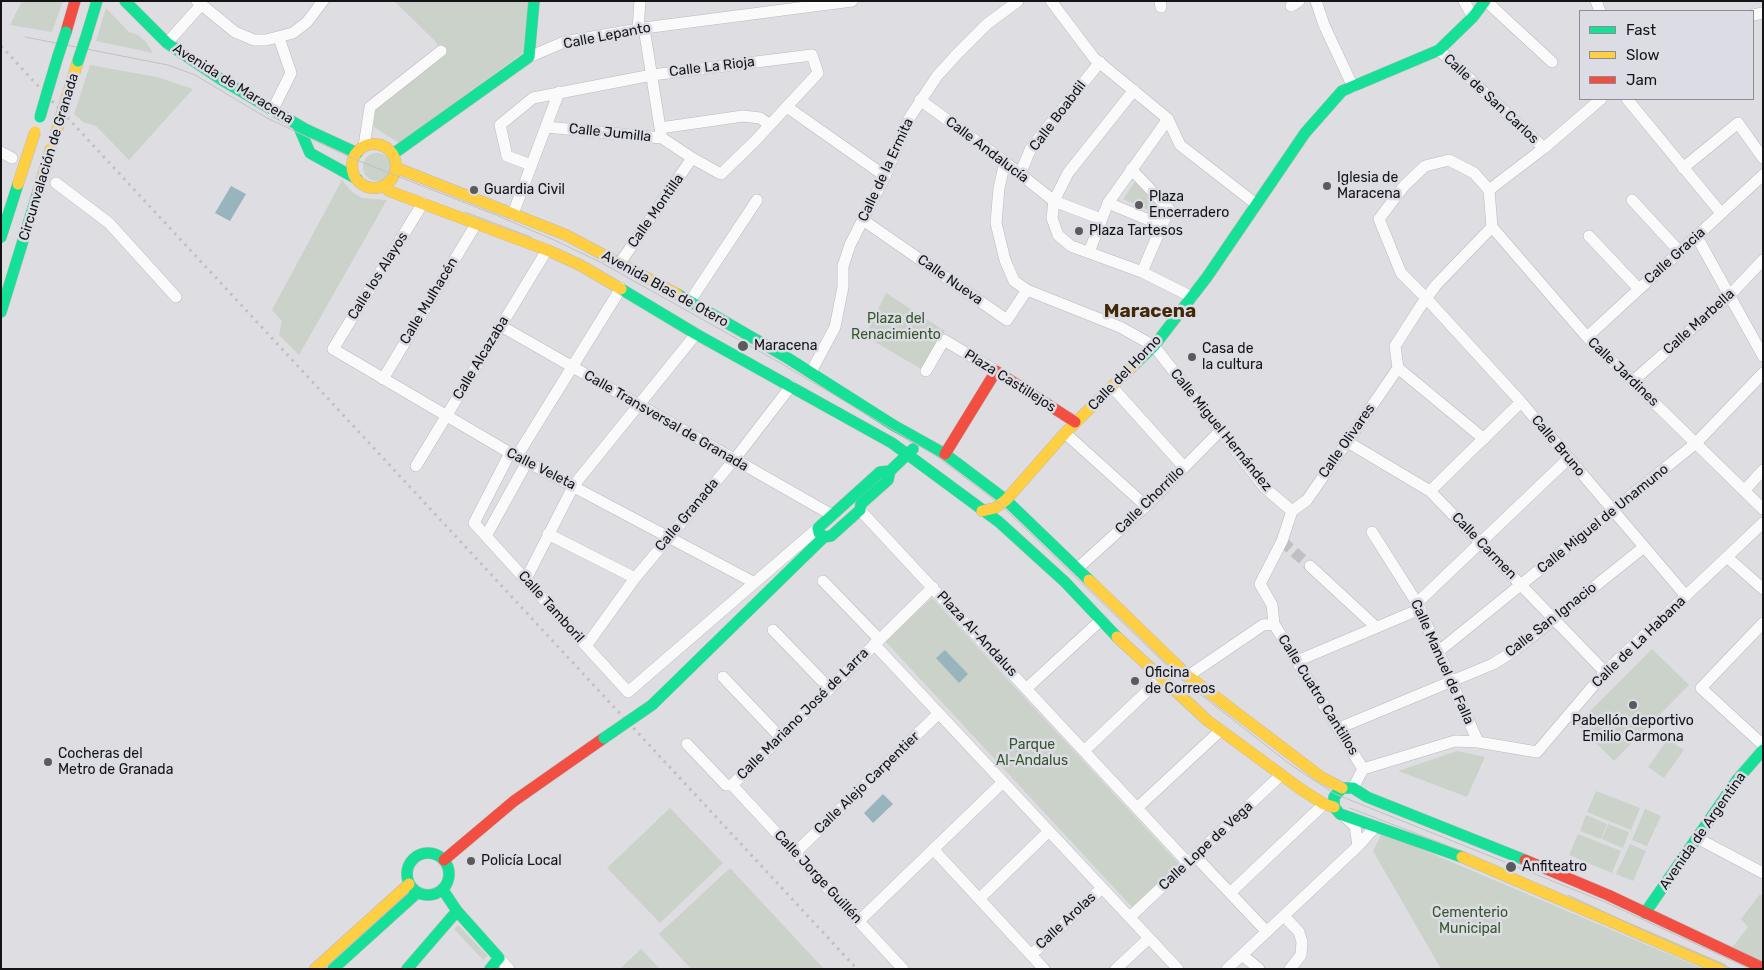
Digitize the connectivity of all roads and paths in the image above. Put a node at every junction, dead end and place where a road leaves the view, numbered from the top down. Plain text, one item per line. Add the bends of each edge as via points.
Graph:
1 (75, 1) edge
2 (97, 1) edge
3 (125, 1) edge
4 (323, 1) edge
5 (534, 1) edge
6 (640, 1) edge
7 (852, 1) edge
8 (1018, 1) edge
9 (1051, 1) edge
10 (1316, 1) edge
11 (1464, 1) edge
12 (1486, 1) edge
13 (199, 3) edge
14 (1474, 17) junction
15 (641, 29) junction
16 (279, 38) junction
17 (167, 43) junction
18 (1438, 50) junction
19 (441, 51) dead end
20 (529, 57) junction
21 (1100, 62) junction
22 (1552, 62) dead end
23 (652, 75) junction
24 (1353, 87) junction
25 (1134, 90) junction
26 (559, 92) junction
27 (920, 100) junction
28 (1601, 100) edge
29 (1628, 100) edge
30 (787, 107) junction
31 (272, 111) junction
32 (1168, 119) junction
33 (298, 125) junction
34 (770, 125) junction
35 (546, 127) junction
36 (661, 133) junction
37 (1544, 148) junction
38 (361, 150) junction
39 (1, 152) edge
40 (392, 154) junction
41 (12, 158) dead end
42 (692, 158) junction
43 (1763, 158) edge
44 (1006, 162) junction
45 (531, 166) junction
46 (396, 168) junction
47 (1683, 168) junction
48 (1131, 169) junction
49 (1020, 174) junction
50 (1763, 174) edge
51 (885, 176) junction
52 (357, 179) junction
53 (56, 183) dead end
54 (383, 186) junction
55 (1489, 190) junction
56 (757, 200) dead end
57 (1054, 200) junction
58 (1632, 200) dead end
59 (423, 203) junction
60 (1256, 204) junction
61 (1104, 212) junction
62 (1721, 213) junction
63 (513, 214) junction
64 (862, 220) junction
65 (476, 224) junction
66 (1161, 225) junction
67 (1492, 227) junction
68 (1589, 236) dead end
69 (1, 237) edge
70 (1696, 237) junction
71 (547, 250) junction
72 (1089, 252) junction
73 (1680, 252) junction
74 (1763, 260) edge
75 (620, 263) junction
76 (1142, 272) junction
77 (621, 288) junction
78 (1027, 290) junction
79 (1639, 290) junction
80 (1729, 296) junction
81 (176, 297) dead end
82 (1192, 297) junction
83 (1427, 298) junction
84 (690, 300) junction
85 (1, 312) edge
86 (501, 326) junction
87 (696, 334) junction
88 (1587, 336) junction
89 (1154, 346) junction
90 (333, 349) joint
91 (1763, 356) edge
92 (572, 368) junction
93 (1398, 368) junction
94 (926, 371) dead end
95 (996, 371) junction
96 (811, 372) junction
97 (1763, 373) edge
98 (383, 378) junction
99 (1633, 381) junction
100 (791, 386) junction
101 (1113, 388) junction
102 (1521, 402) junction
103 (638, 406) junction
104 (446, 416) junction
105 (1076, 422) junction
106 (1220, 431) junction
107 (1065, 433) junction
108 (919, 439) junction
109 (1484, 439) junction
110 (1346, 441) junction
111 (1696, 443) junction
112 (946, 454) junction
113 (907, 456) junction
114 (518, 457) junction
115 (1569, 458) junction
116 (734, 460) junction
117 (416, 466) dead end
118 (1184, 467) junction
119 (1763, 470) edge
120 (890, 471) junction
121 (574, 486) junction
122 (1430, 491) junction
123 (1744, 491) junction
124 (849, 500) junction
125 (1006, 500) junction
126 (1146, 506) junction
127 (860, 507) junction
128 (1763, 509) edge
129 (1613, 510) junction
130 (982, 511) junction
131 (1292, 511) junction
132 (832, 515) junction
133 (1763, 523) edge
134 (821, 532) junction
135 (1372, 532) dead end
136 (548, 534) junction
137 (486, 536) junction
138 (670, 537) junction
139 (1481, 542) junction
140 (1644, 547) junction
141 (1727, 557) junction
142 (1310, 566) tunnel mouth
143 (1078, 568) junction
144 (635, 578) junction
145 (526, 579) junction
146 (823, 581) dead end
147 (753, 582) junction
148 (1521, 584) junction
149 (933, 587) junction
150 (1763, 590) edge
151 (1686, 596) junction
152 (1419, 606) junction
153 (1552, 618) junction
154 (1101, 620) junction
155 (1763, 623) edge
156 (1274, 624) junction
157 (1376, 627) junction
158 (773, 630) dead end
159 (877, 641) junction
160 (586, 646) junction
161 (1439, 651) junction
162 (1297, 661) junction
163 (1605, 672) junction
164 (1188, 676) junction
165 (723, 677) dead end
166 (1162, 677) junction
167 (1451, 682) junction
168 (829, 688) junction
169 (1027, 688) junction
170 (939, 713) junction
171 (1340, 728) junction
172 (1221, 730) junction
173 (780, 737) junction
174 (1478, 742) junction
175 (687, 744) dead end
176 (1763, 749) edge
177 (1084, 752) junction
178 (1363, 769) junction
179 (1281, 775) junction
180 (1003, 782) junction
181 (732, 785) junction
182 (1351, 790) junction
183 (1329, 806) junction
184 (1137, 808) junction
185 (1346, 816) junction
186 (1375, 827) junction
187 (1049, 831) junction
188 (1697, 838) junction
189 (1358, 846) junction
190 (933, 849) junction
191 (795, 853) junction
192 (1191, 859) junction
193 (444, 860) junction
194 (1763, 873) edge
195 (409, 884) junction
196 (1102, 888) junction
197 (443, 890) junction
198 (417, 893) junction
199 (1230, 893) junction
200 (979, 899) junction
201 (457, 911) junction
202 (1644, 913) junction
203 (1284, 916) junction
204 (1130, 917) junction
205 (859, 921) junction
206 (1266, 932) junction
207 (1149, 938) junction
208 (1030, 955) junction
209 (1242, 955) junction
210 (499, 958) junction
211 (1293, 968) edge
212 (1763, 968) edge
213 (315, 969) edge
214 (333, 969) edge
215 (407, 969) edge
216 (490, 969) edge
217 (509, 969) edge
218 (904, 969) edge
219 (1044, 969) edge
220 (1116, 969) edge
221 (1178, 969) edge
222 (1227, 969) edge
223 (1259, 969) edge
224 (1721, 969) edge

1 - 69 main road, Circunvalación de Granada, bridge
2 - 85 main road, Circunvalación de Granada, bridge
3 - 17 main road, Avenida de Maracena
4 - 16 street via 307,22 293,33
5 - 20 main road
6 - 15 street
7 - 15 street, Calle Lepanto
8 - 27 street, Calle de la Ermita via 987,24 958,53
9 - 21 street
10 - 24 street
11 - 14 street
12 - 14 main road, Calle del Horno
12 - 22 street
13 - 16 street via 235,32 254,40
13 - 17 street
14 - 18 main road, Calle del Horno
15 - 20 street, Calle Lepanto via 564,42
15 - 23 street
16 - 31 street via 291,73
17 - 31 main road, Avenida de Maracena
18 - 24 main road, Calle del Horno
18 - 37 street, Calle de San Carlos
19 - 38 street via 370,107
20 - 40 main road, Calle Lepanto
21 - 25 street
21 - 49 street, Calle Boabdil via 1031,148
23 - 26 street, Calle La Rioja
23 - 30 street, Calle La Rioja via 812,55 818,72
23 - 36 street
24 - 60 main road, Calle del Horno via 1342,91 1301,138
25 - 32 street
25 - 57 street via 1068,173
26 - 35 street
26 - 45 street, Calle La Rioja via 533,98 500,125 507,156
27 - 44 street, Calle Andalucía
27 - 51 street, Calle de la Ermita via 899,139
28 - 37 street
29 - 47 street
30 - 34 street, Calle Jumilla
30 - 51 street
31 - 33 main road, Avenida de Maracena
32 - 48 street
32 - 60 street via 1180,145
33 - 38 main road, Avenida de Maracena
33 - 52 main road, Avenida de Maracena via 310,154
34 - 36 street via 760,118 743,116
34 - 42 street, Calle Jumilla via 721,174
35 - 36 street, Calle Jumilla
35 - 45 street
36 - 42 street, Calle Jumilla
37 - 55 street
38 - 40 main road via 374,144 383,146
38 - 52 main road via 352,165
39 - 41 street
40 - 46 main road
42 - 75 street, Calle Montilla
43 - 47 street via 1738,123
44 - 49 street, Calle Andalucía
44 - 78 street via 999,188 996,223 1014,281
45 - 63 street
46 - 54 main road
46 - 63 main road, Avenida Blas de Otero
47 - 62 street
48 - 61 street
48 - 66 street via 1168,209
49 - 57 street, Calle Andalucía
50 - 62 street, Calle Gracia
51 - 64 street, Calle de la Ermita
52 - 54 main road via 368,186
53 - 81 street via 109,223
54 - 59 main road, Avenida Blas de Otero
55 - 67 street
55 - 83 street via 1474,173 1449,160 1425,166 1404,186 1379,219 1401,273
56 - 84 street
57 - 61 street
57 - 72 street via 1052,218 1058,235 1072,246
58 - 73 street
59 - 65 main road, Avenida Blas de Otero
59 - 90 street, Calle los Alayos
60 - 82 main road, Calle del Horno
61 - 66 street
61 - 72 street
62 - 70 street, Calle Gracia
63 - 75 main road, Avenida Blas de Otero via 566,235
64 - 78 street, Calle Nueva via 1007,320
64 - 96 street, Calle de la Ermita via 843,266 843,287 835,327
65 - 71 main road, Avenida Blas de Otero
65 - 98 street, Calle Mulhacén
66 - 76 street
67 - 83 street
67 - 88 street, Calle Jardines
68 - 79 street
70 - 73 street, Calle Gracia
70 - 80 street
71 - 77 main road, Avenida Blas de Otero
71 - 86 street, Calle Alcazaba
72 - 76 street
73 - 79 street, Calle Gracia
74 - 80 street, Calle Marbella
75 - 84 main road, Avenida Blas de Otero
76 - 82 street
77 - 87 main road, Avenida Blas de Otero
77 - 92 street
78 - 89 street via 1120,327
79 - 88 street, Calle Gracia
80 - 91 street
80 - 99 street, Calle Marbella
82 - 89 main road, Calle del Horno
83 - 93 street via 1395,346
83 - 102 street, Calle Bruno
84 - 96 main road, Avenida Blas de Otero
86 - 92 street, Calle Transversal de Granada
86 - 104 street, Calle Alcazaba
87 - 100 main road, Avenida Blas de Otero
87 - 103 street
88 - 99 street, Calle Jardines
89 - 101 main road, Calle del Horno
89 - 106 street, Calle Miguel Hernández
90 - 98 street, Calle Veleta
92 - 103 street, Calle Transversal de Granada
92 - 114 street
93 - 109 street
93 - 110 street, Calle Olivares
94 - 95 street, Plaza Castillejos via 944,340
95 - 105 main road, Plaza Castillejos
95 - 112 main road
96 - 108 main road, Avenida Blas de Otero
97 - 111 street, Calle Miguel de Unamuno
98 - 104 street, Calle Veleta
99 - 111 street, Calle Jardines
100 - 113 main road, Avenida Blas de Otero via 892,443
100 - 116 street, Calle Granada
101 - 105 main road, Calle del Horno
101 - 118 street
102 - 109 street
102 - 115 street, Calle Bruno
103 - 116 street, Calle Transversal de Granada
103 - 121 street
104 - 114 street, Calle Veleta
104 - 117 street, Calle Alcazaba
105 - 107 main road, Calle del Horno
106 - 118 street, Calle Chorrillo
106 - 131 street, Calle Miguel Hernández via 1265,488
107 - 125 main road, Calle del Horno
107 - 126 street
108 - 112 main road, Avenida Blas de Otero
108 - 113 main road
109 - 122 street
110 - 122 street, Calle Carmen
110 - 131 street, Calle Olivares via 1307,500
111 - 123 street, Calle Jardines
111 - 129 street, Calle Miguel de Unamuno
112 - 113 main road
112 - 125 main road, Avenida Blas de Otero
113 - 120 main road
113 - 130 main road, Avenida Blas de Otero
114 - 121 street, Calle Veleta
114 - 137 street
114 - 137 street, Calle Tamboril via 474,523
115 - 129 street, Calle Bruno
115 - 139 street
116 - 132 street, Calle Transversal de Granada
116 - 138 street, Calle Granada
118 - 126 street, Calle Chorrillo
119 - 123 street
120 - 124 main road via 880,472
120 - 127 main road via 888,480
121 - 136 street
121 - 138 street, Calle Veleta
122 - 139 street, Calle Carmen
123 - 128 street, Calle Jardines
124 - 127 main road via 858,501
124 - 132 main road
125 - 130 main road via 995,508
125 - 143 main road, Avenida Blas de Otero
126 - 143 street, Calle Chorrillo
127 - 134 main road via 832,536
127 - 149 street
129 - 140 street, Calle Bruno
129 - 148 street, Calle Miguel de Unamuno
130 - 154 main road, Avenida Blas de Otero via 999,522 1065,582
131 - 156 street, Calle Cuatro Cantillos via 1282,541 1260,584 1272,605
132 - 134 main road
133 - 141 street, Calle de La Habana
134 - 147 street
134 - 193 main road, bridge via 652,705 514,801
135 - 152 street, Calle Manuel de Falla
136 - 144 street
136 - 145 street
137 - 145 street, Calle Tamboril
138 - 144 street, Calle Granada
138 - 147 street, Calle Veleta
139 - 148 street, Calle Carmen
139 - 152 street
140 - 151 street, Calle Bruno
140 - 153 street, Calle San Ignacio
141 - 150 street
141 - 151 street, Calle de La Habana
142 - 157 street
143 - 164 main road, Avenida Blas de Otero
144 - 160 street, Calle Granada
145 - 160 street, Calle Tamboril
146 - 159 street
147 - 160 street, Calle Tamboril via 628,692
148 - 153 street, Calle Carmen
148 - 161 street, Calle Miguel de Unamuno
149 - 159 street, Plaza Al-Andalus
149 - 169 street, Plaza Al-Andalus
151 - 163 street, Calle de La Habana
152 - 157 street
152 - 161 street, Calle Manuel de Falla
153 - 163 street, Calle Carmen
153 - 167 street, Calle San Ignacio via 1514,651
154 - 166 main road, Avenida Blas de Otero
154 - 169 street
155 - 176 street via 1701,688
156 - 162 street, Calle Cuatro Cantillos
156 - 164 street via 1263,625
157 - 162 street
158 - 168 street
159 - 168 street, Calle Mariano José de Larra
159 - 170 street
161 - 167 street, Calle Manuel de Falla
162 - 171 street, Calle Cuatro Cantillos
163 - 174 street, Calle de La Habana via 1537,752
164 - 182 main road, Avenida Blas de Otero via 1321,776
165 - 173 street
166 - 172 main road, Avenida Blas de Otero
166 - 177 street
167 - 171 street, Calle San Ignacio
167 - 174 street, Calle Manuel de Falla
168 - 173 street, Calle Mariano José de Larra
169 - 177 street, Plaza Al-Andalus
170 - 180 street
170 - 191 street, Calle Alejo Carpentier
171 - 178 street, Calle Cuatro Cantillos
172 - 179 main road, Avenida Blas de Otero
172 - 184 street
173 - 181 street, Calle Mariano José de Larra
174 - 178 street, Calle de La Habana via 1455,741
175 - 181 street, Calle Jorge Guillén via 726,785
176 - 188 main road, Avenida de Argentina via 1736,780
177 - 184 street, Plaza Al-Andalus
178 - 182 street
179 - 183 main road, Avenida Blas de Otero
179 - 192 street, Calle Lope de Vega
180 - 187 street
180 - 190 street
181 - 191 street, Calle Jorge Guillén
182 - 183 main road via 1334,797
182 - 185 main road via 1361,807
182 - 202 main road, Avenida Blas de Otero via 1541,866
183 - 185 main road, Avenida Blas de Otero
183 - 199 street
184 - 192 street, Plaza Al-Andalus
185 - 186 main road
185 - 189 street via 1355,826
186 - 189 street
186 - 224 main road via 1443,849
187 - 196 street
187 - 200 street
188 - 194 street
188 - 202 main road, Avenida de Argentina
189 - 203 street
190 - 200 street
190 - 205 street
191 - 205 street, Calle Jorge Guillén
192 - 199 street, Plaza Al-Andalus
192 - 204 street, Calle Lope de Vega
193 - 195 main road via 429,853 417,856 407,870
193 - 197 main road via 449,878
195 - 198 main road
195 - 213 main road
196 - 204 street
196 - 208 street, Calle Arolas
197 - 198 main road via 431,896
197 - 201 main road
198 - 214 main road
199 - 206 street, Plaza Al-Andalus
200 - 208 street
201 - 210 main road
201 - 215 main road
202 - 212 main road, Avenida Blas de Otero
203 - 206 street
203 - 211 street via 1299,932 1302,942 1301,955
204 - 207 street
205 - 218 street, Calle Jorge Guillén
206 - 209 street
207 - 220 street
207 - 221 street
208 - 219 street
209 - 222 street
209 - 223 street
210 - 216 main road
210 - 217 street

